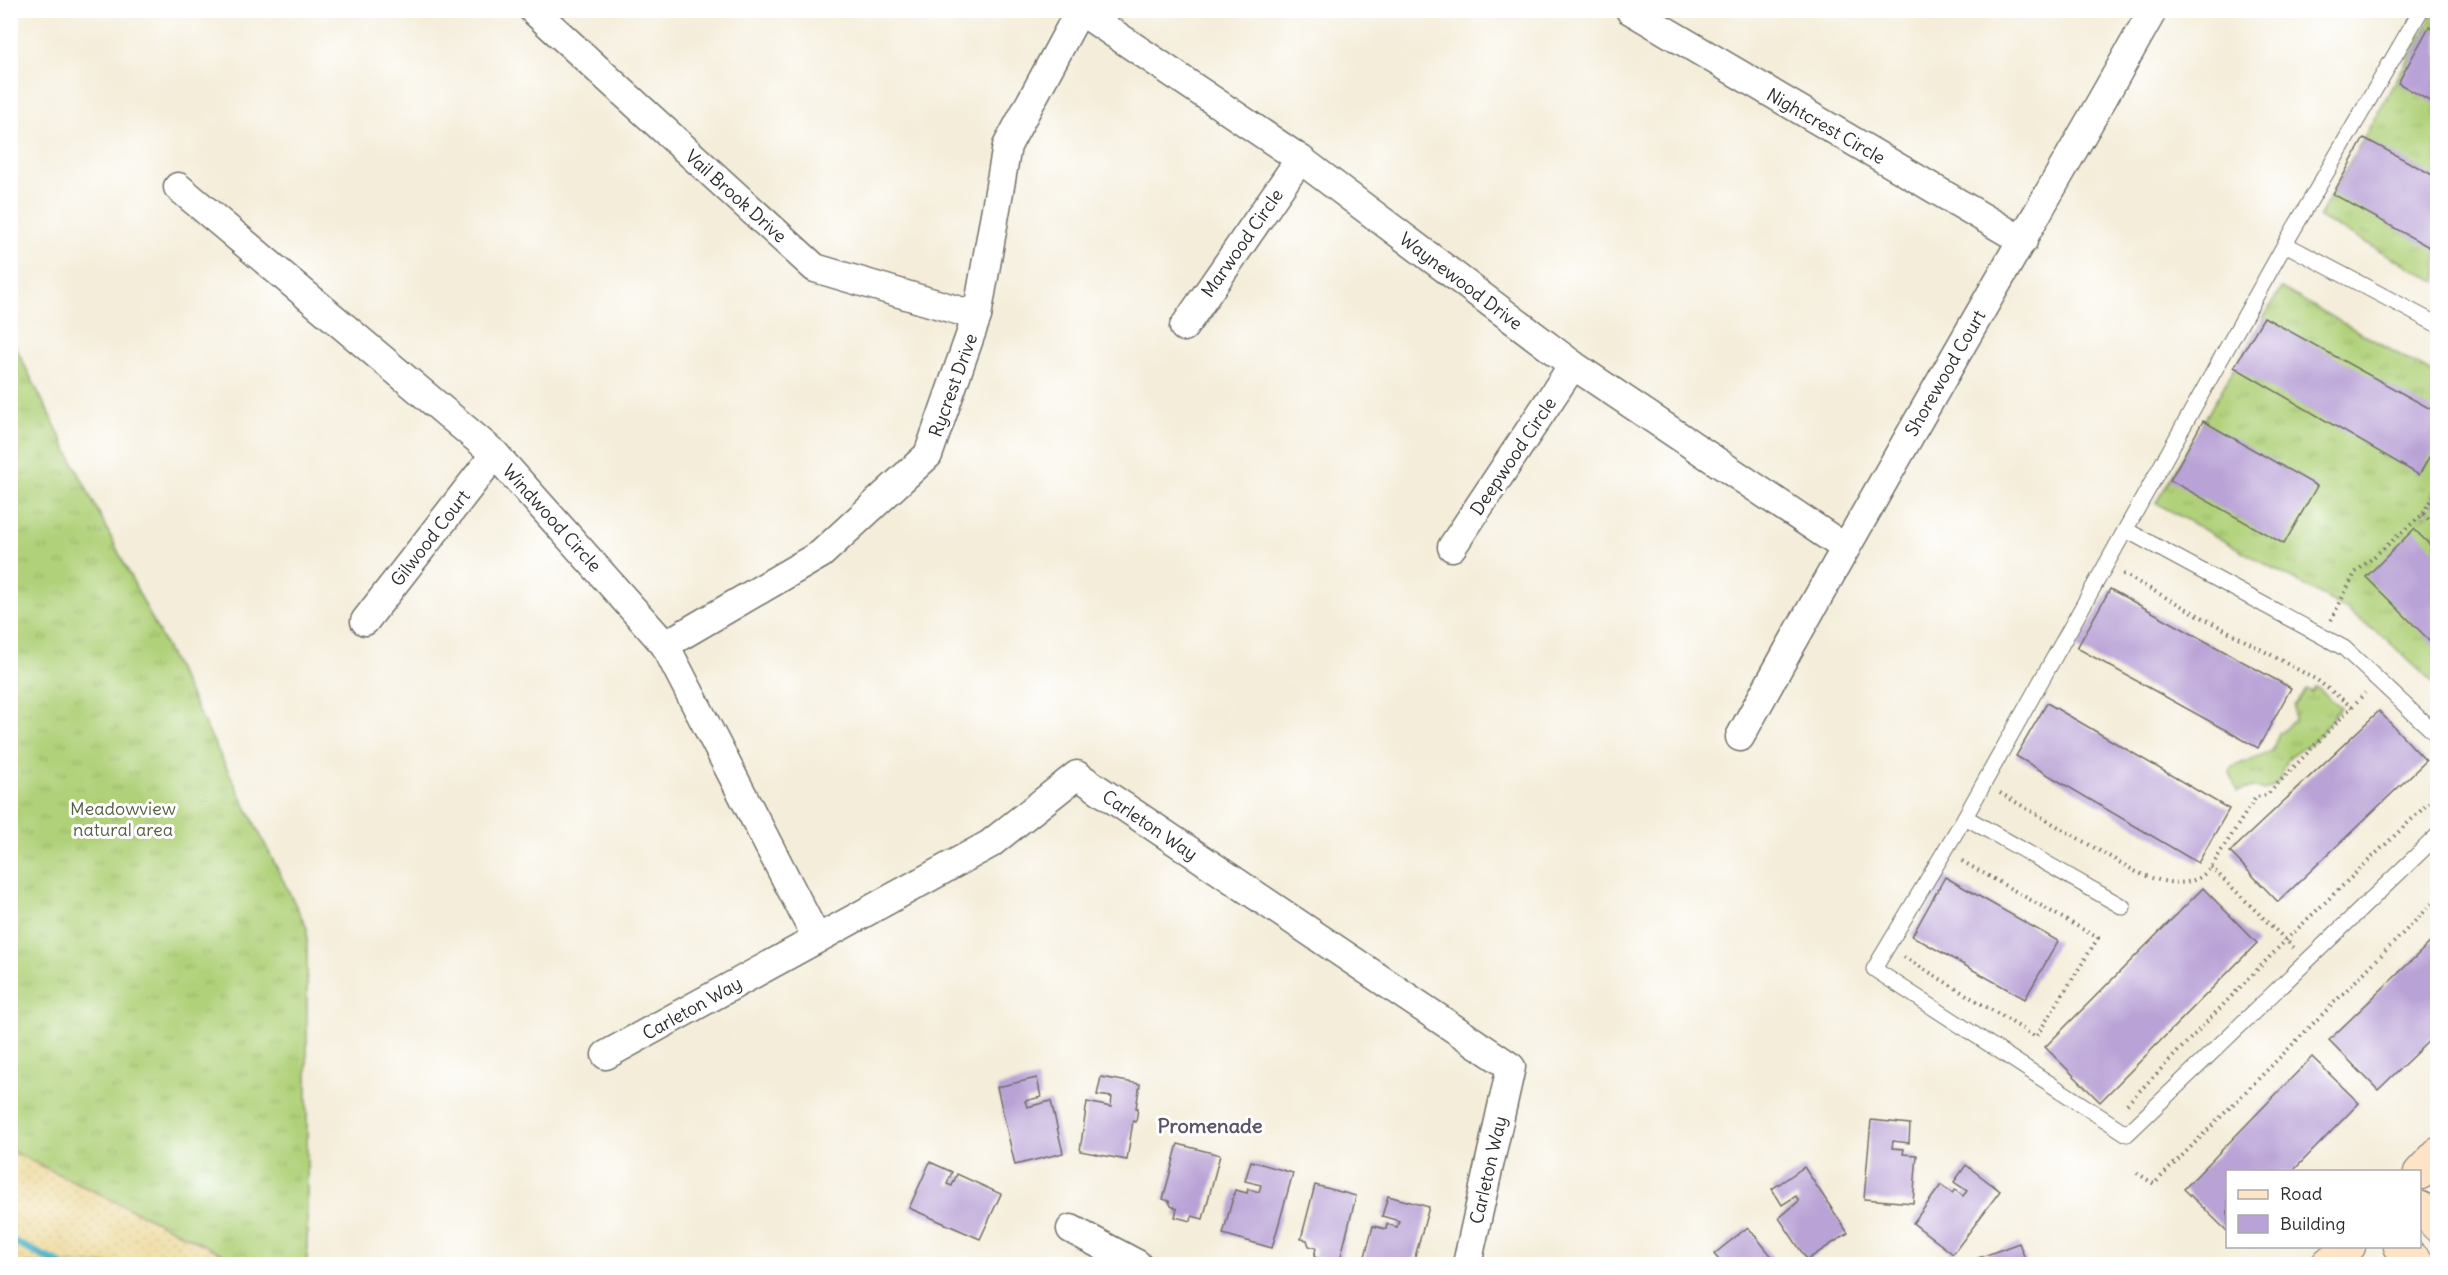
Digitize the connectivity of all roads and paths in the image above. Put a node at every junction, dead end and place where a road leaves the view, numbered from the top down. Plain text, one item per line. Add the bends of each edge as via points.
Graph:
1 (533, 10) edge
2 (1630, 10) edge
3 (2153, 10) edge
4 (2421, 10) edge
5 (1080, 11) edge
6 (1300, 159) junction
7 (178, 187) dead end
8 (2023, 241) junction
9 (2285, 244) junction
10 (977, 316) junction
11 (2438, 324) edge
12 (1184, 327) dead end
13 (1574, 365) junction
14 (495, 454) junction
15 (2438, 487) edge
16 (2423, 514) junction
17 (2438, 528) edge
18 (2126, 530) junction
19 (1452, 547) dead end
20 (1844, 547) junction
21 (2106, 565) junction
22 (365, 621) dead end
23 (2323, 636) junction
24 (665, 645) junction
25 (2378, 680) junction
26 (2352, 707) junction
27 (2438, 736) edge
28 (1740, 737) dead end
29 (1983, 784) junction
30 (2438, 794) edge
31 (1965, 817) junction
32 (2438, 835) edge
33 (1944, 851) junction
34 (2211, 867) junction
35 (2438, 898) edge
36 (2123, 907) dead end
37 (817, 939) junction
38 (2286, 940) junction
39 (1888, 947) junction
40 (2307, 960) junction
41 (606, 1055) dead end
42 (2112, 1124) junction
43 (2438, 1154) edge
44 (2421, 1172) edge
45 (2137, 1173) dead end
46 (1071, 1229) dead end
47 (2347, 1248) edge
48 (1137, 1264) edge
49 (1467, 1264) edge
50 (2328, 1264) edge

1 - 10 street, Vail Brook Drive via 815,268
2 - 8 street, Nightcrest Circle
3 - 8 street, Shorewood Court
4 - 9 lane
5 - 6 street, Waynewood Drive
5 - 10 street, Rycrest Drive via 1007,146
6 - 12 street, Marwood Circle
6 - 13 street, Waynewood Drive
7 - 14 street, Windwood Circle
8 - 20 street, Shorewood Court
9 - 11 lane
9 - 18 lane
10 - 24 street, Rycrest Drive via 928,455 821,554
13 - 19 street, Deepwood Circle
13 - 20 street, Waynewood Drive
14 - 22 street, Gilwood Court
14 - 24 street, Windwood Circle
15 - 16 path
16 - 17 path
16 - 23 path via 2355,573
18 - 21 lane
18 - 23 lane
20 - 28 street, Shorewood Court
21 - 26 path via 2318,680
21 - 29 lane
23 - 25 lane via 2344,648
24 - 37 street, Windwood Circle
25 - 26 path
25 - 27 lane
26 - 34 path via 2267,795 2256,797
29 - 31 lane
29 - 34 path via 2138,873 2159,881 2191,881 2202,877
30 - 38 path
31 - 33 lane
31 - 36 lane
32 - 40 lane
33 - 39 lane
33 - 39 path via 2098,938 2036,1037
34 - 38 path
35 - 45 path via 2154,1184
37 - 41 street, Carleton Way
37 - 49 street, Carleton Way via 990,844 1077,775 1511,1067
38 - 40 path
38 - 42 path via 2133,1096
39 - 42 lane via 1874,969
40 - 42 lane via 2127,1134
43 - 44 main road
46 - 48 street
47 - 50 main road

